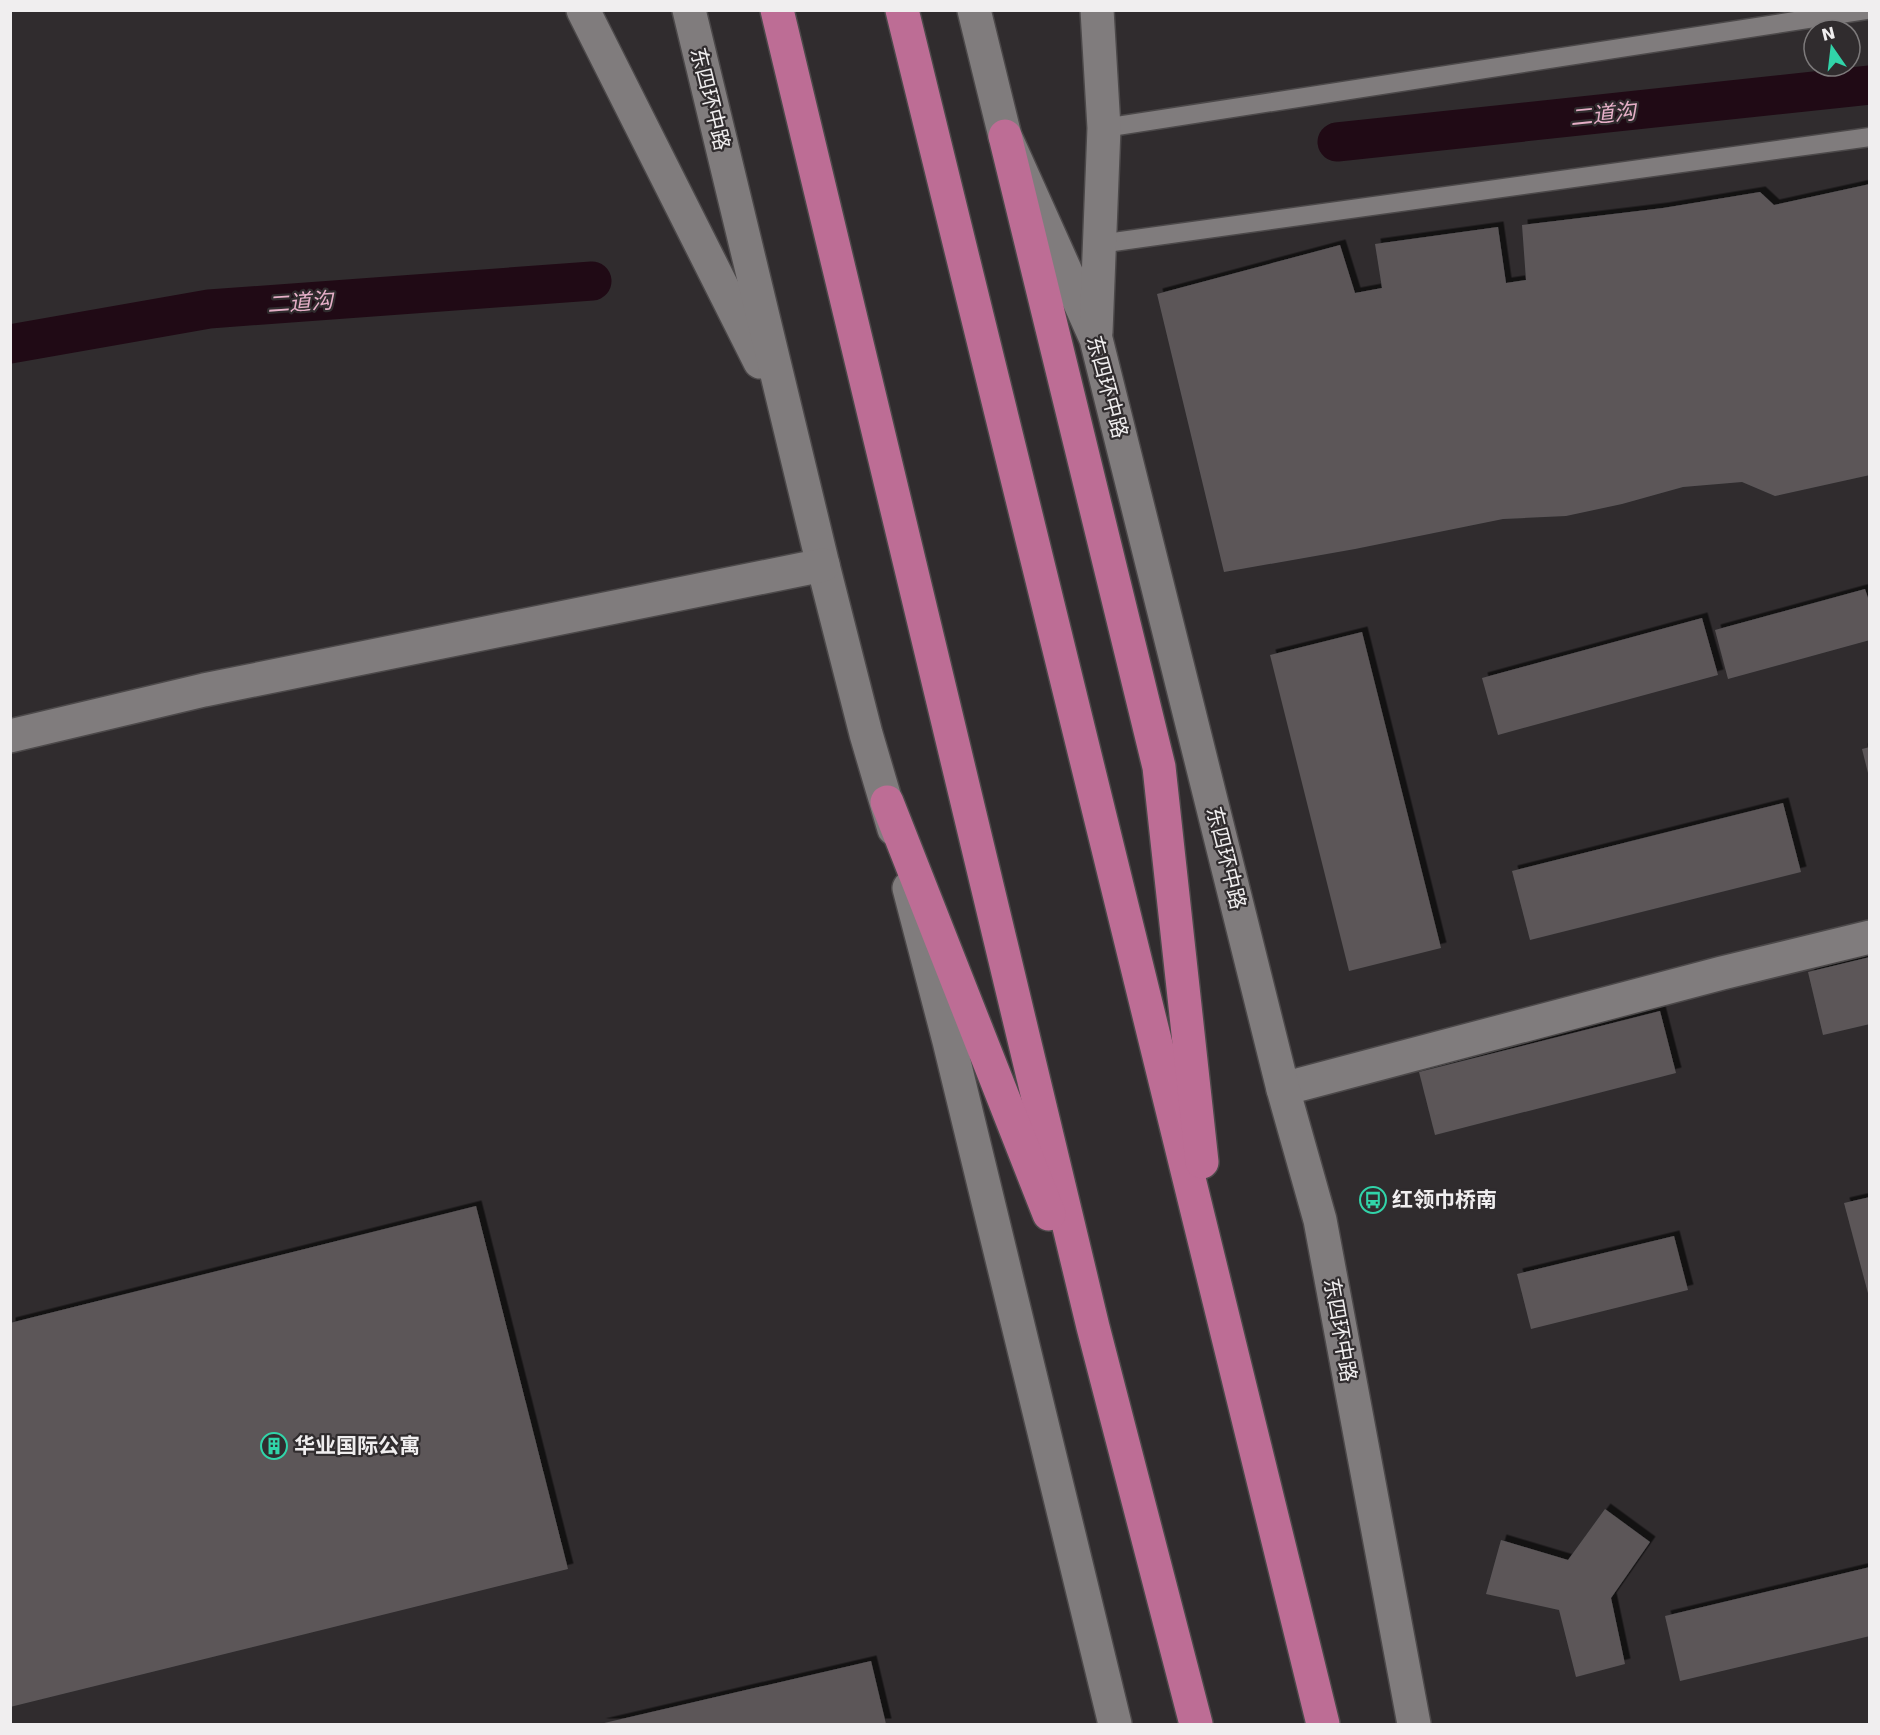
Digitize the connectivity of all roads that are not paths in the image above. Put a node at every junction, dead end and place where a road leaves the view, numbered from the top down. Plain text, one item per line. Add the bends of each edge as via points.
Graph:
1 (583, 10) edge
2 (689, 10) edge
3 (777, 10) edge
4 (902, 10) edge
5 (974, 10) edge
6 (1097, 10) edge
7 (1866, 10) edge
8 (1104, 128) junction
9 (1005, 136) junction
10 (1869, 137) edge
11 (1099, 244) junction
12 (1096, 339) junction
13 (786, 414) junction
14 (823, 565) junction
15 (10, 736) edge
16 (887, 802) junction
17 (1869, 937) edge
18 (1283, 1089) junction
19 (1215, 1289) junction
20 (1093, 1327) junction
21 (1115, 1725) edge
22 (1196, 1725) edge
23 (1323, 1725) edge
24 (1414, 1725) edge

1 - 13 street
2 - 13 street, 东四环中路
3 - 20 highway
4 - 19 highway
5 - 9 street, 东四环中路
6 - 8 street
7 - 8 lane
8 - 11 street
9 - 12 street, 东四环中路
9 - 19 highway via 1159,767
10 - 11 lane
11 - 12 street
12 - 18 street, 东四环中路
13 - 14 street, 东四环中路
14 - 15 street via 204,690
14 - 16 street, 东四环中路
16 - 20 highway
16 - 21 street, 东四环中路
17 - 18 street
18 - 24 street, 东四环中路 via 1320,1220
19 - 23 highway
20 - 22 highway

